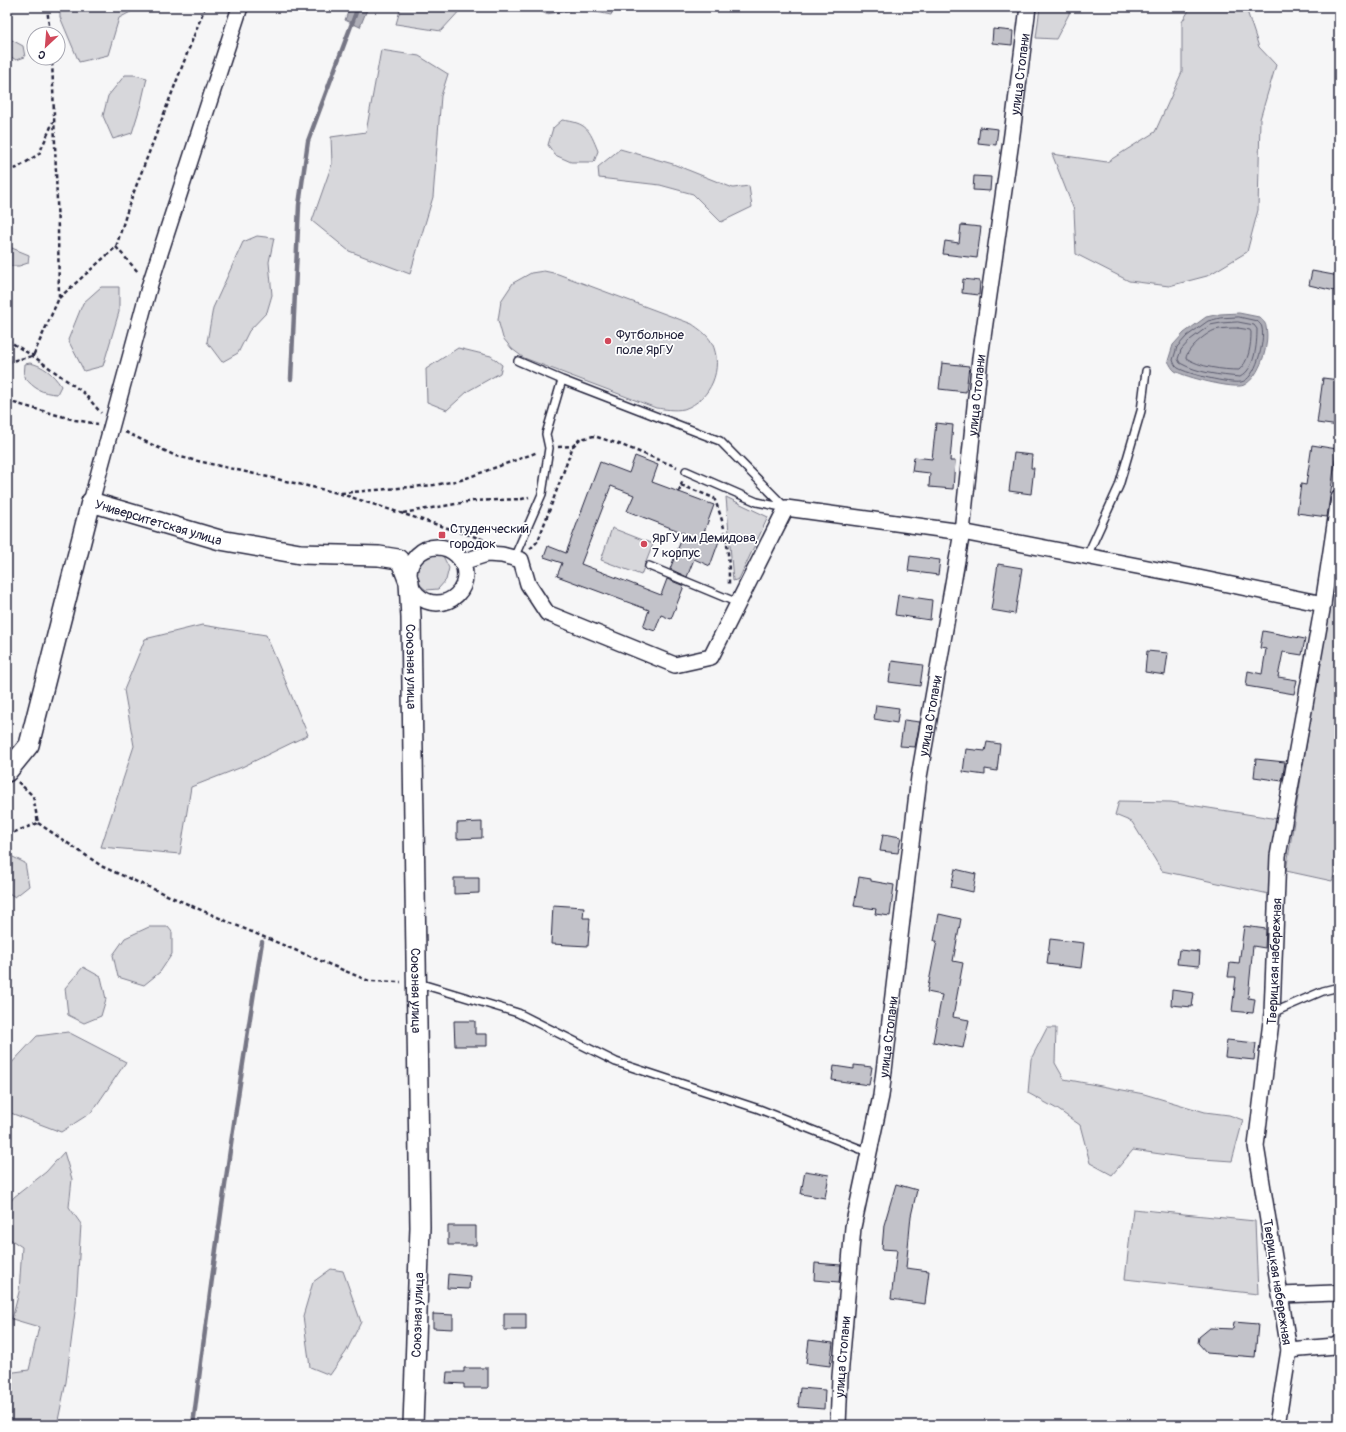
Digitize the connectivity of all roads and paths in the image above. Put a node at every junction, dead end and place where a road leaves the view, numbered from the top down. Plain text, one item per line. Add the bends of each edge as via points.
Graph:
1 (47, 7) edge
2 (205, 7) edge
3 (240, 7) edge
4 (1028, 7) edge
5 (49, 26) edge
6 (53, 66) edge
7 (53, 122) junction
8 (7, 171) edge
9 (116, 248) junction
10 (150, 284) junction
11 (58, 298) junction
12 (7, 340) edge
13 (33, 356) junction
14 (518, 361) dead end
15 (7, 362) edge
16 (1146, 370) dead end
17 (562, 380) junction
18 (7, 401) edge
19 (112, 426) junction
20 (573, 446) junction
21 (549, 448) junction
22 (686, 471) joint
23 (681, 486) dead end
24 (338, 493) junction
25 (542, 494) junction
26 (1339, 498) edge
27 (91, 502) junction
28 (786, 508) junction
29 (403, 513) junction
30 (962, 532) junction
31 (489, 541) dead end
32 (1087, 556) junction
33 (406, 558) junction
34 (518, 559) junction
35 (462, 562) junction
36 (649, 566) dead end
37 (409, 582) junction
38 (729, 584) dead end
39 (738, 603) junction
40 (1323, 604) junction
41 (7, 772) edge
42 (38, 823) junction
43 (7, 833) edge
44 (416, 982) junction
45 (1339, 987) edge
46 (1272, 1013) junction
47 (868, 1152) junction
48 (1339, 1294) edge
49 (1281, 1295) junction
50 (1339, 1343) edge
51 (1289, 1350) junction
52 (413, 1425) edge
53 (838, 1425) edge
54 (1277, 1425) edge

1 - 5 path
2 - 9 path via 130,202
3 - 10 street
4 - 30 street, улица Стопани via 980,358
6 - 7 path
7 - 8 path via 38,154 18,168
7 - 11 path
9 - 10 path
9 - 11 path
10 - 19 street
11 - 13 path
12 - 13 path
13 - 15 path
13 - 19 path via 84,393
14 - 17 lane
16 - 32 lane via 1141,411 1119,486
17 - 21 lane via 546,434
17 - 28 lane via 720,441
18 - 19 path via 75,420
19 - 24 path via 176,456
19 - 27 street
20 - 21 path
20 - 22 path via 580,439 594,436
20 - 34 path via 538,541
21 - 24 path via 461,480 434,485
21 - 25 lane
22 - 28 lane via 756,502
23 - 38 path via 714,498 722,516 729,552
24 - 29 path
25 - 29 path via 522,499 473,501
25 - 34 lane
26 - 40 street, Тверицкая набережная
27 - 33 street, Университетская улица via 220,540 300,554
27 - 41 street, Университетская улица via 29,745
28 - 30 street
28 - 39 street
29 - 31 path
30 - 32 street
30 - 47 street, улица Стопани via 919,777 881,1096
32 - 40 street
33 - 35 street via 431,546 440,546 457,554
33 - 37 street, Союзная улица via 402,564
34 - 35 street via 487,554
34 - 39 street via 528,584 547,613 676,665 711,657
35 - 37 street via 465,580 455,597 446,602 427,602 419,597
36 - 39 lane
37 - 44 street, Союзная улица
40 - 46 street, Тверицкая набережная via 1278,856
41 - 42 path via 33,796
42 - 43 path
42 - 44 path via 103,867 269,939 369,981
44 - 47 lane via 518,1013 616,1062 759,1109
44 - 52 street, Союзная улица via 420,1227
45 - 46 lane via 1322,991
46 - 49 street, Тверицкая набережная via 1256,1146
47 - 53 street, улица Стопани via 853,1227
48 - 49 street
49 - 51 street, Тверицкая набережная
50 - 51 street via 1335,1346
51 - 54 street, Тверицкая набережная

